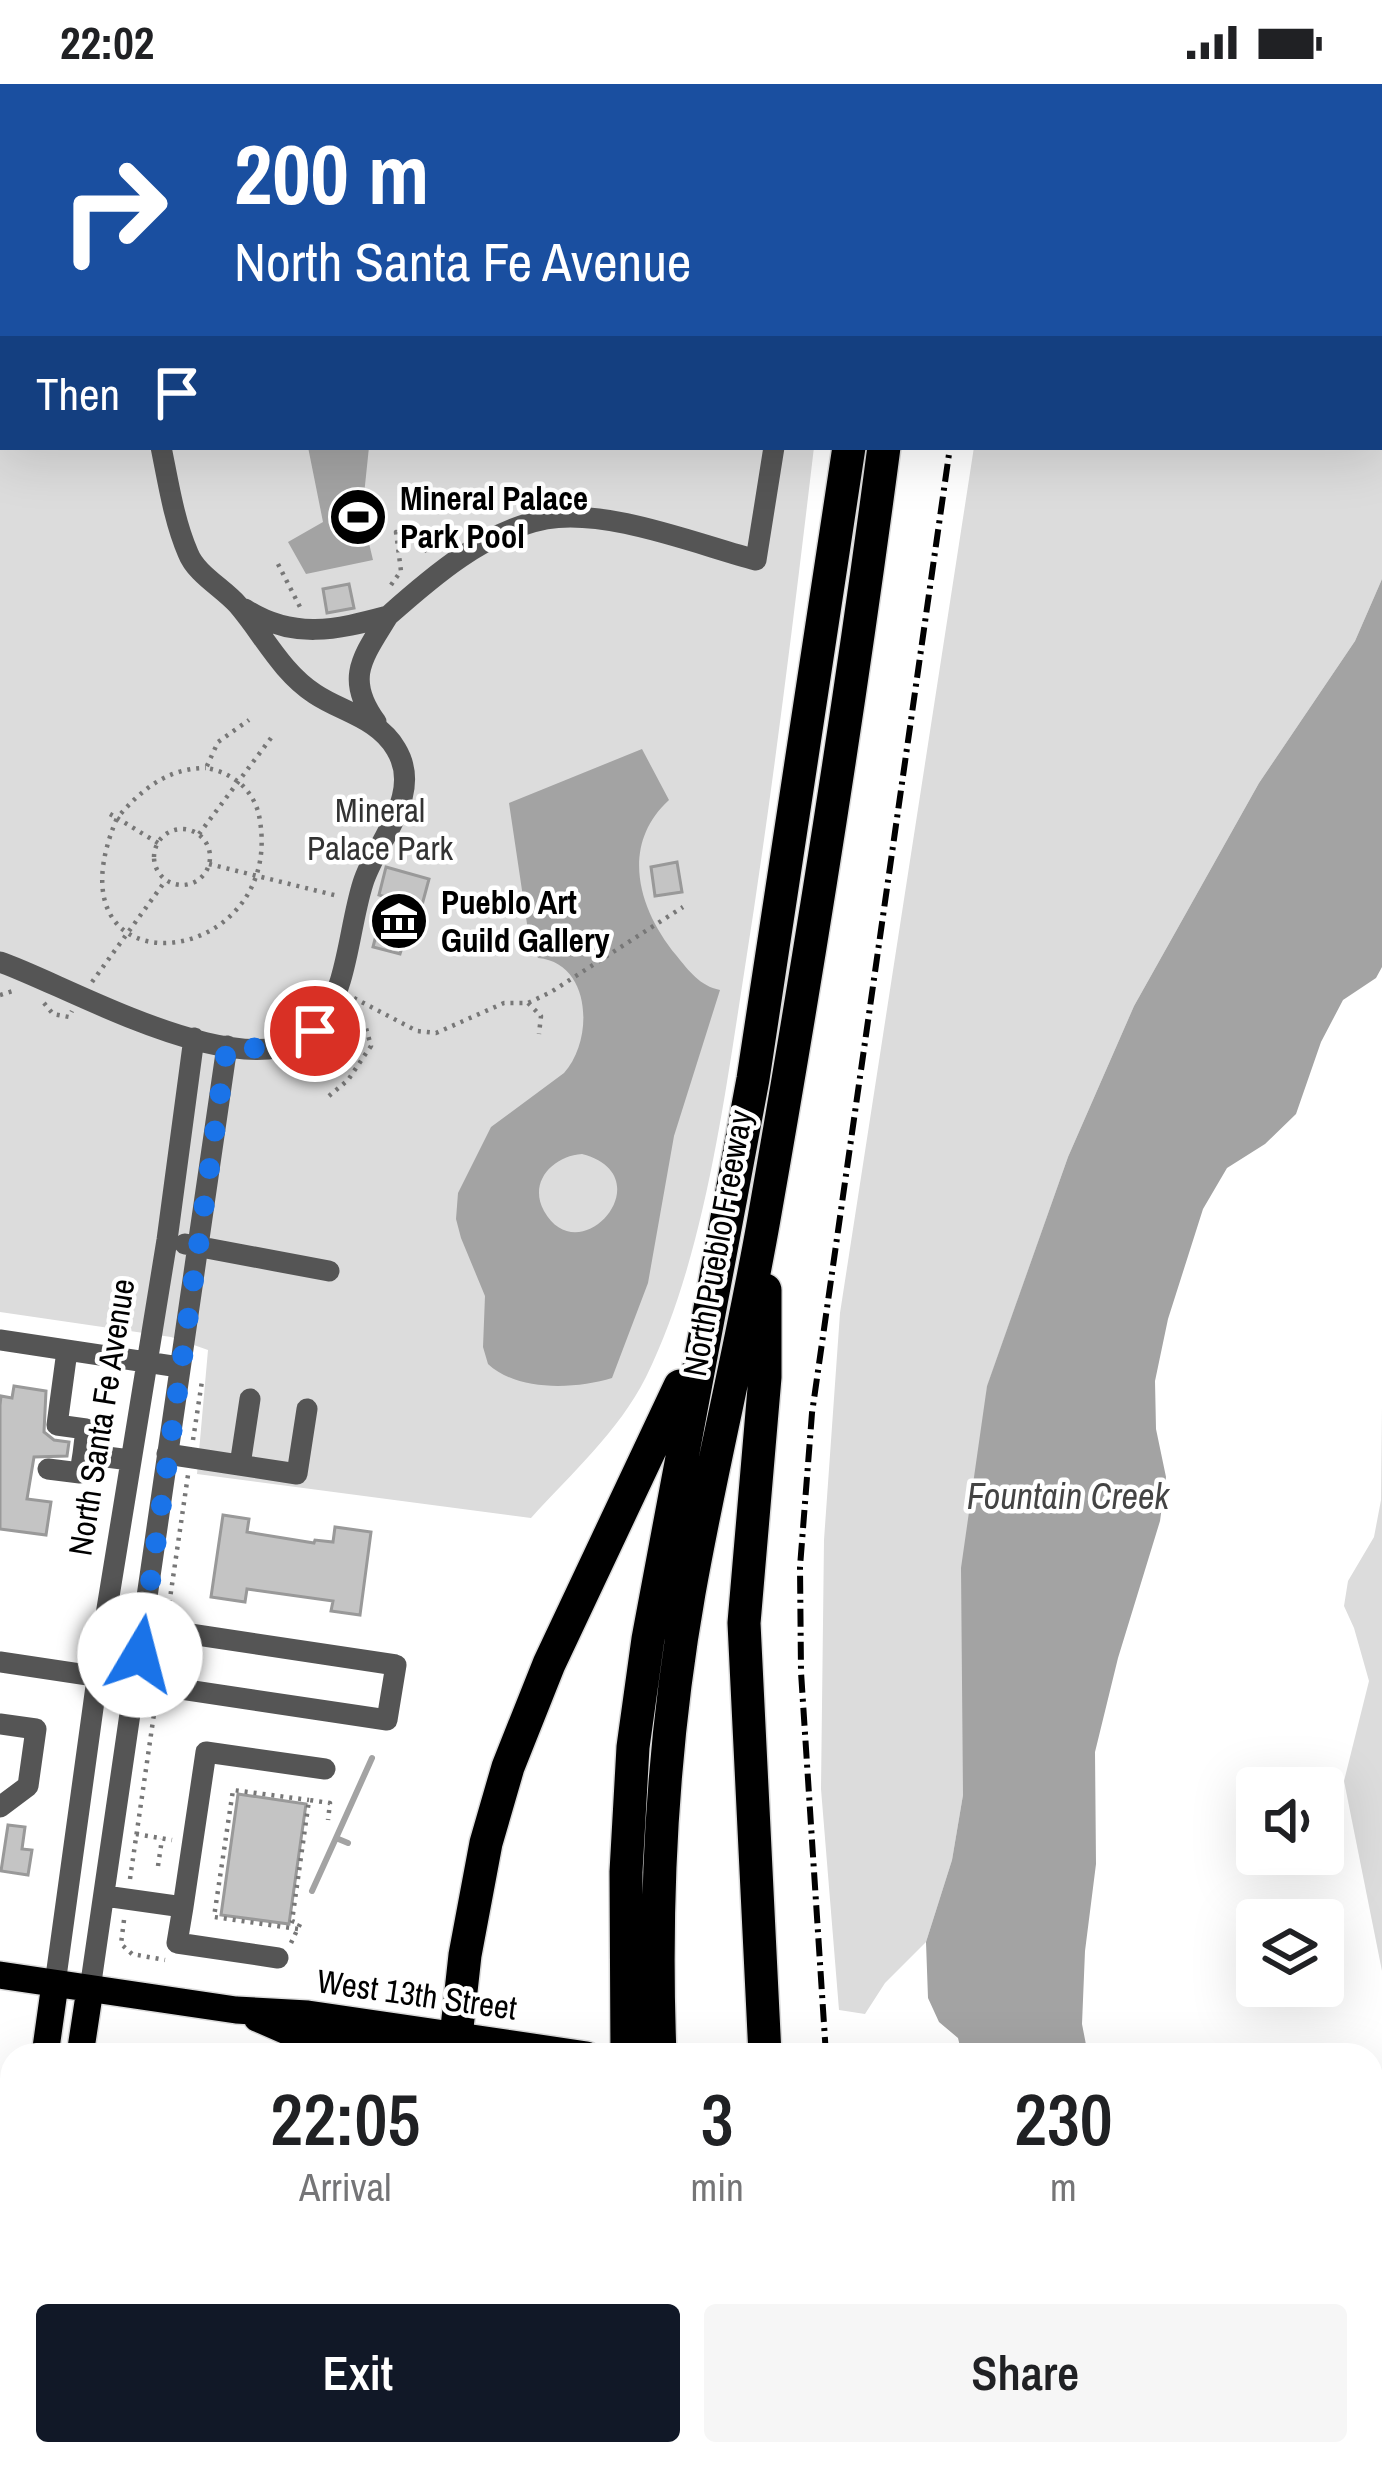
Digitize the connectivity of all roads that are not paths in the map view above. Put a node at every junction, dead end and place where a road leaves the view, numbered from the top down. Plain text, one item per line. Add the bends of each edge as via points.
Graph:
1 (162, 450) edge
2 (774, 450) edge
3 (849, 450) edge
4 (884, 450) edge
5 (236, 603) junction
6 (388, 616) junction
7 (383, 732) junction
8 (0, 962) edge
9 (194, 1038) junction
10 (227, 1046) junction
11 (764, 1222) junction
12 (167, 1240) junction
13 (196, 1246) junction
14 (329, 1271) dead end
15 (705, 1328) junction
16 (0, 1340) edge
17 (67, 1351) junction
18 (145, 1363) junction
19 (179, 1367) junction
20 (250, 1399) dead end
21 (307, 1408) dead end
22 (83, 1454) junction
23 (167, 1454) junction
24 (130, 1460) junction
25 (240, 1465) junction
26 (48, 1468) dead end
27 (155, 1629) junction
28 (0, 1662) edge
29 (98, 1678) junction
30 (147, 1685) junction
31 (0, 1724) edge
32 (325, 1769) dead end
33 (0, 1808) edge
34 (116, 1898) junction
35 (183, 1907) junction
36 (278, 1958) road end
37 (0, 1976) edge
38 (56, 1984) junction
39 (641, 1985) junction
40 (90, 1989) junction
41 (236, 2010) junction
42 (47, 2043) edge
43 (82, 2043) edge
44 (335, 2043) edge
45 (445, 2043) edge
46 (454, 2043) edge
47 (629, 2043) edge
48 (656, 2043) edge
49 (764, 2043) edge

1 - 5 street via 188,556
2 - 6 street via 756,560 621,524 550,518 449,566
3 - 15 highway, North Pueblo Freeway via 753,1079
4 - 11 highway, North Pueblo Freeway
5 - 6 street via 307,632
5 - 7 street via 300,683
6 - 7 street via 357,679 362,703
7 - 10 street via 402,762 405,790 358,901 331,1005 299,1042
8 - 9 street
9 - 10 street
9 - 12 street, North Santa Fe Avenue
10 - 13 street, North Santa Fe Avenue
11 - 39 highway, North Pueblo Freeway via 688,1595
11 - 49 highway via 765,1377 744,1623
12 - 13 street
12 - 18 street, North Santa Fe Avenue
13 - 14 street
13 - 19 street, North Santa Fe Avenue
15 - 39 highway, North Pueblo Freeway via 634,1747 626,1872
15 - 46 highway via 508,1766
16 - 17 street
17 - 18 street
17 - 22 street via 57,1425 86,1429
18 - 19 street
18 - 24 street, North Santa Fe Avenue
19 - 23 street, North Santa Fe Avenue
20 - 25 street
21 - 25 street via 297,1474
22 - 24 street
22 - 26 street via 80,1473
23 - 25 street
23 - 27 street, North Santa Fe Avenue
24 - 29 street, North Santa Fe Avenue
27 - 30 street, North Santa Fe Avenue
27 - 30 street via 396,1665 388,1720
28 - 29 street
29 - 30 street
29 - 38 street, North Santa Fe Avenue
30 - 34 street, North Santa Fe Avenue
31 - 33 street via 36,1730 28,1786
32 - 35 street via 206,1752
34 - 35 street
34 - 40 street, North Santa Fe Avenue
35 - 36 street via 177,1942
37 - 38 main road, West 13th Street
38 - 40 main road, West 13th Street
38 - 42 main road, North Santa Fe Avenue
39 - 47 highway, North Pueblo Freeway
39 - 48 highway, North Pueblo Freeway
40 - 41 main road, West 13th Street
40 - 43 main road, North Santa Fe Avenue
41 - 44 main road, West 13th Street
41 - 45 main road, West 13th Street via 308,2014

